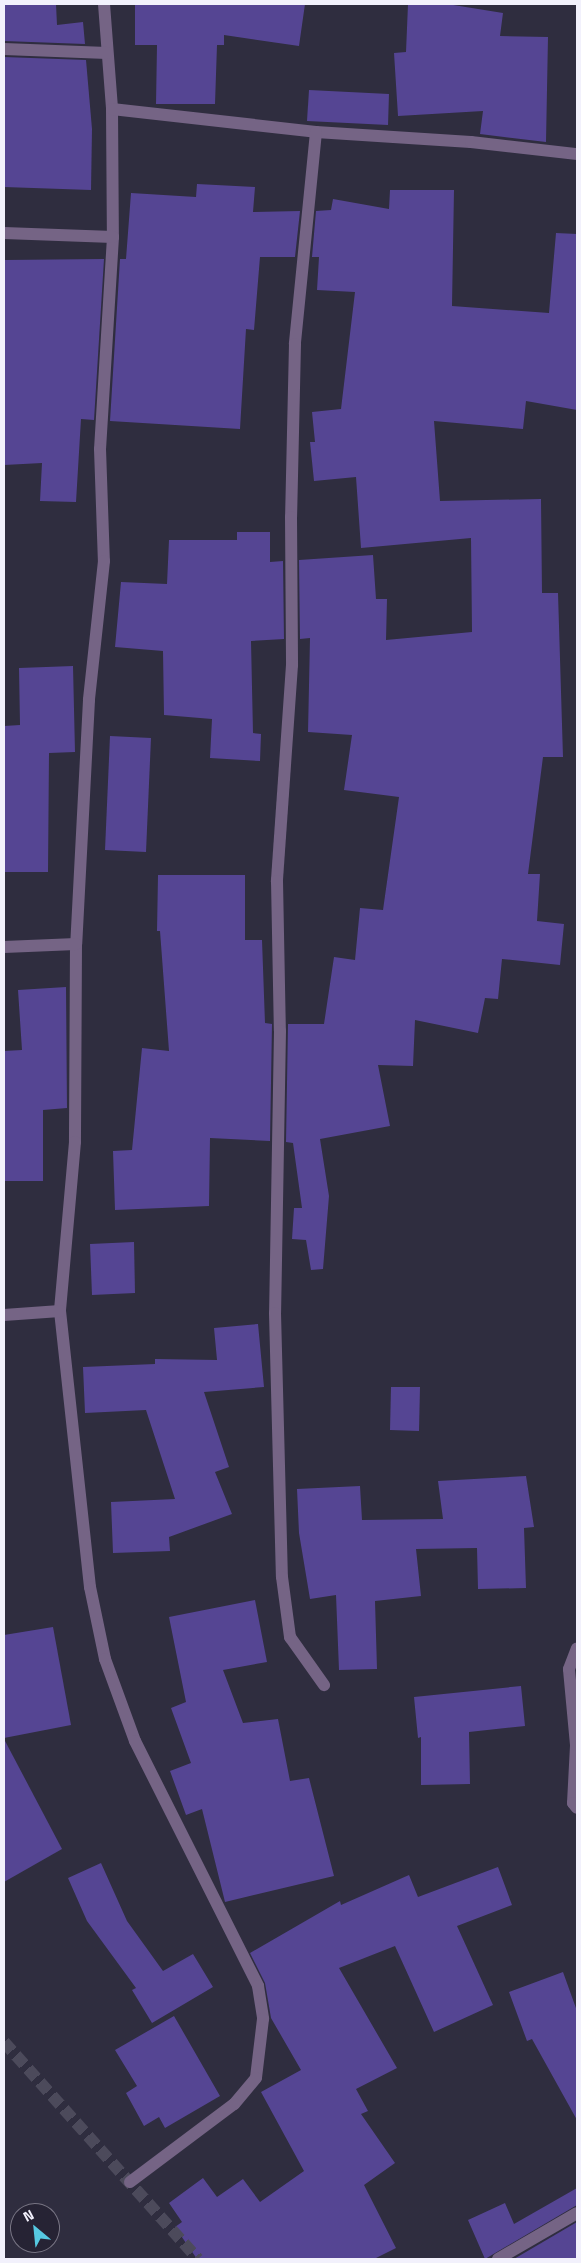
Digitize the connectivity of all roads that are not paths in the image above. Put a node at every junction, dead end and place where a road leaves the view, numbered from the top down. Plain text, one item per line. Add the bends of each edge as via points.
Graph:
1 (104, 4) edge
2 (4, 49) edge
3 (107, 53) junction
4 (112, 109) junction
5 (316, 132) junction
6 (577, 154) edge
7 (4, 233) edge
8 (112, 238) junction
9 (76, 944) junction
10 (4, 947) edge
11 (60, 1311) junction
12 (4, 1316) edge
13 (577, 1648) edge
14 (324, 1685) dead end
15 (575, 1805) edge
16 (130, 2182) dead end
17 (577, 2213) edge
18 (498, 2259) edge

1 - 3 street
2 - 3 street
3 - 4 street
4 - 5 street
4 - 8 street
5 - 6 street via 471,142
5 - 14 street via 294,344 290,517 292,665 278,881 280,1031 275,1312 282,1577 290,1637
7 - 8 street
8 - 9 street via 100,449 104,561 88,700
9 - 10 street
9 - 11 street via 75,1142
11 - 12 street
11 - 16 street via 84,1539 105,1659 135,1741 258,1986 263,2019 256,2078 234,2104
13 - 15 street via 569,1669 576,1745
17 - 18 street

